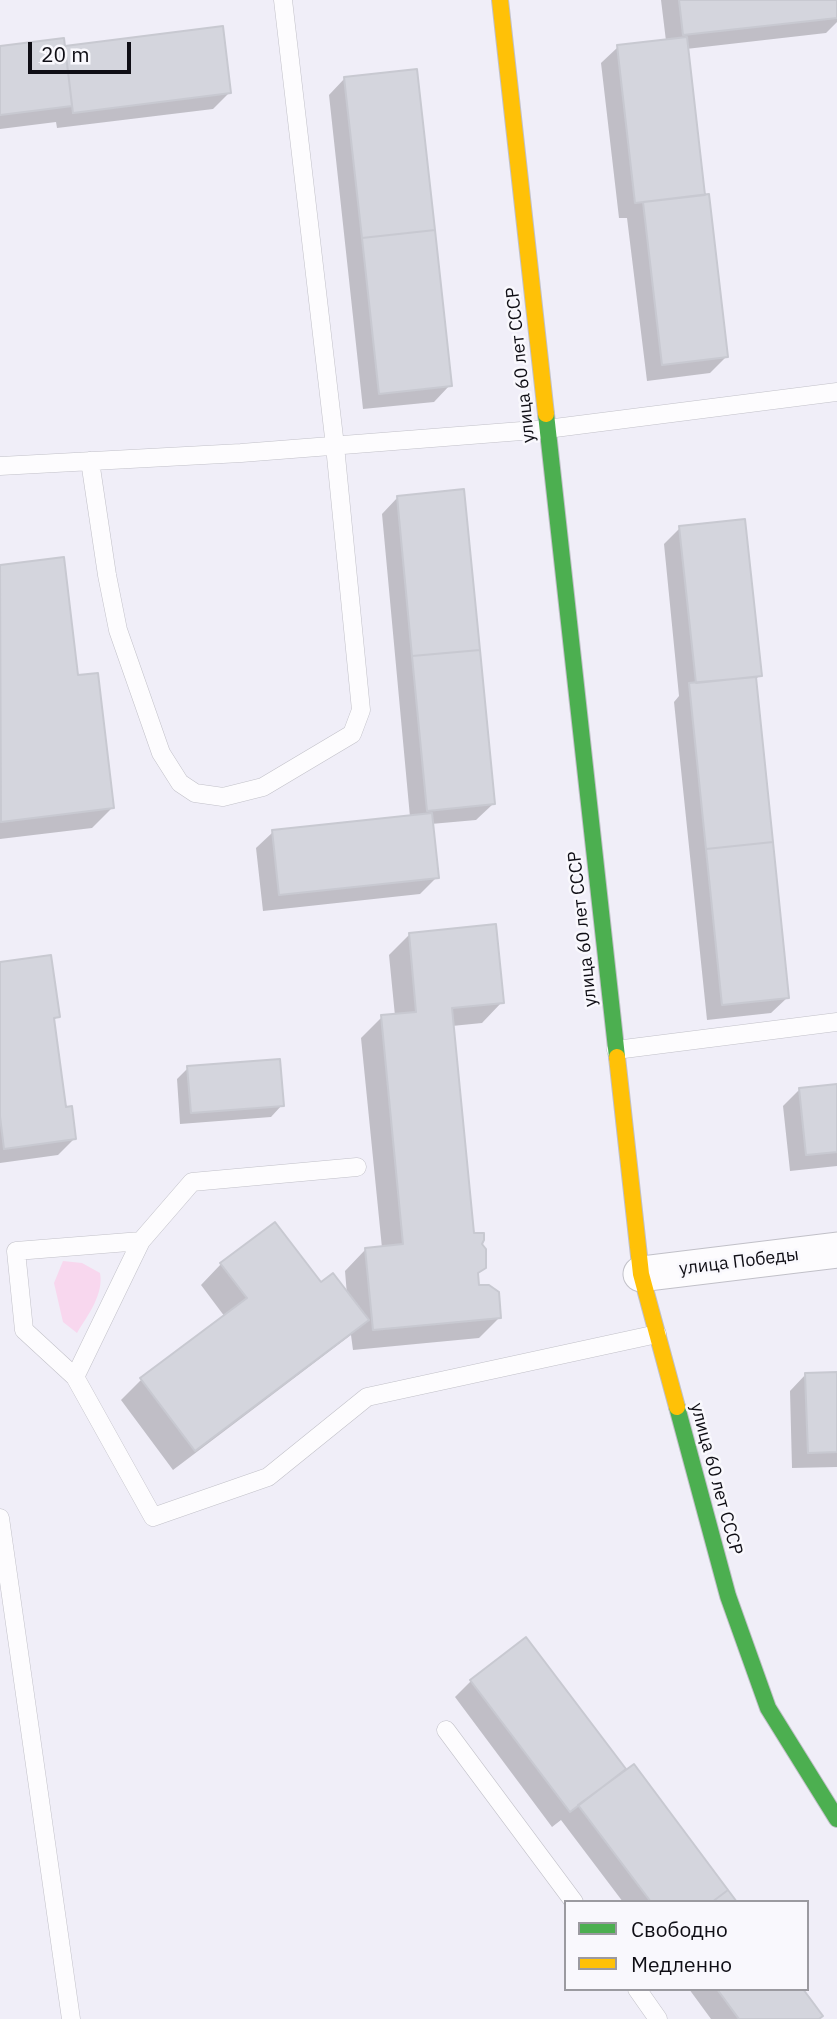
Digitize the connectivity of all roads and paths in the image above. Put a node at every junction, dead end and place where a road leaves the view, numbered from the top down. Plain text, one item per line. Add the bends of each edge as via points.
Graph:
1 (283, 0) edge
2 (500, 0) edge
3 (837, 392) edge
4 (547, 429) junction
5 (335, 446) junction
6 (90, 461) junction
7 (0, 466) edge
8 (837, 1022) edge
9 (616, 1050) junction
10 (358, 1167) dead end
11 (141, 1241) junction
12 (837, 1250) edge
13 (641, 1274) junction
14 (657, 1334) junction
15 (75, 1377) junction
16 (0, 1518) edge
17 (446, 1730) dead end
18 (837, 1819) edge
19 (573, 1900) edge
20 (638, 1991) edge
21 (71, 2019) edge
22 (658, 2019) edge

1 - 5 lane
2 - 4 street, улица 60 лет СССР
3 - 4 lane
4 - 5 lane
4 - 9 street, улица 60 лет СССР
5 - 6 lane
5 - 6 lane via 361,710 352,734 326,751 263,786 223,797 195,793 180,783 161,753 118,630
6 - 7 lane
8 - 9 lane
9 - 13 street, улица 60 лет СССР
10 - 11 lane via 192,1181
11 - 15 lane
11 - 15 lane via 16,1251 24,1330
12 - 13 street, улица Победы
13 - 14 street, улица 60 лет СССР
14 - 15 lane via 367,1397 268,1477 153,1517
14 - 18 street, улица 60 лет СССР via 727,1596 768,1708
16 - 21 lane
17 - 19 lane
20 - 22 lane

